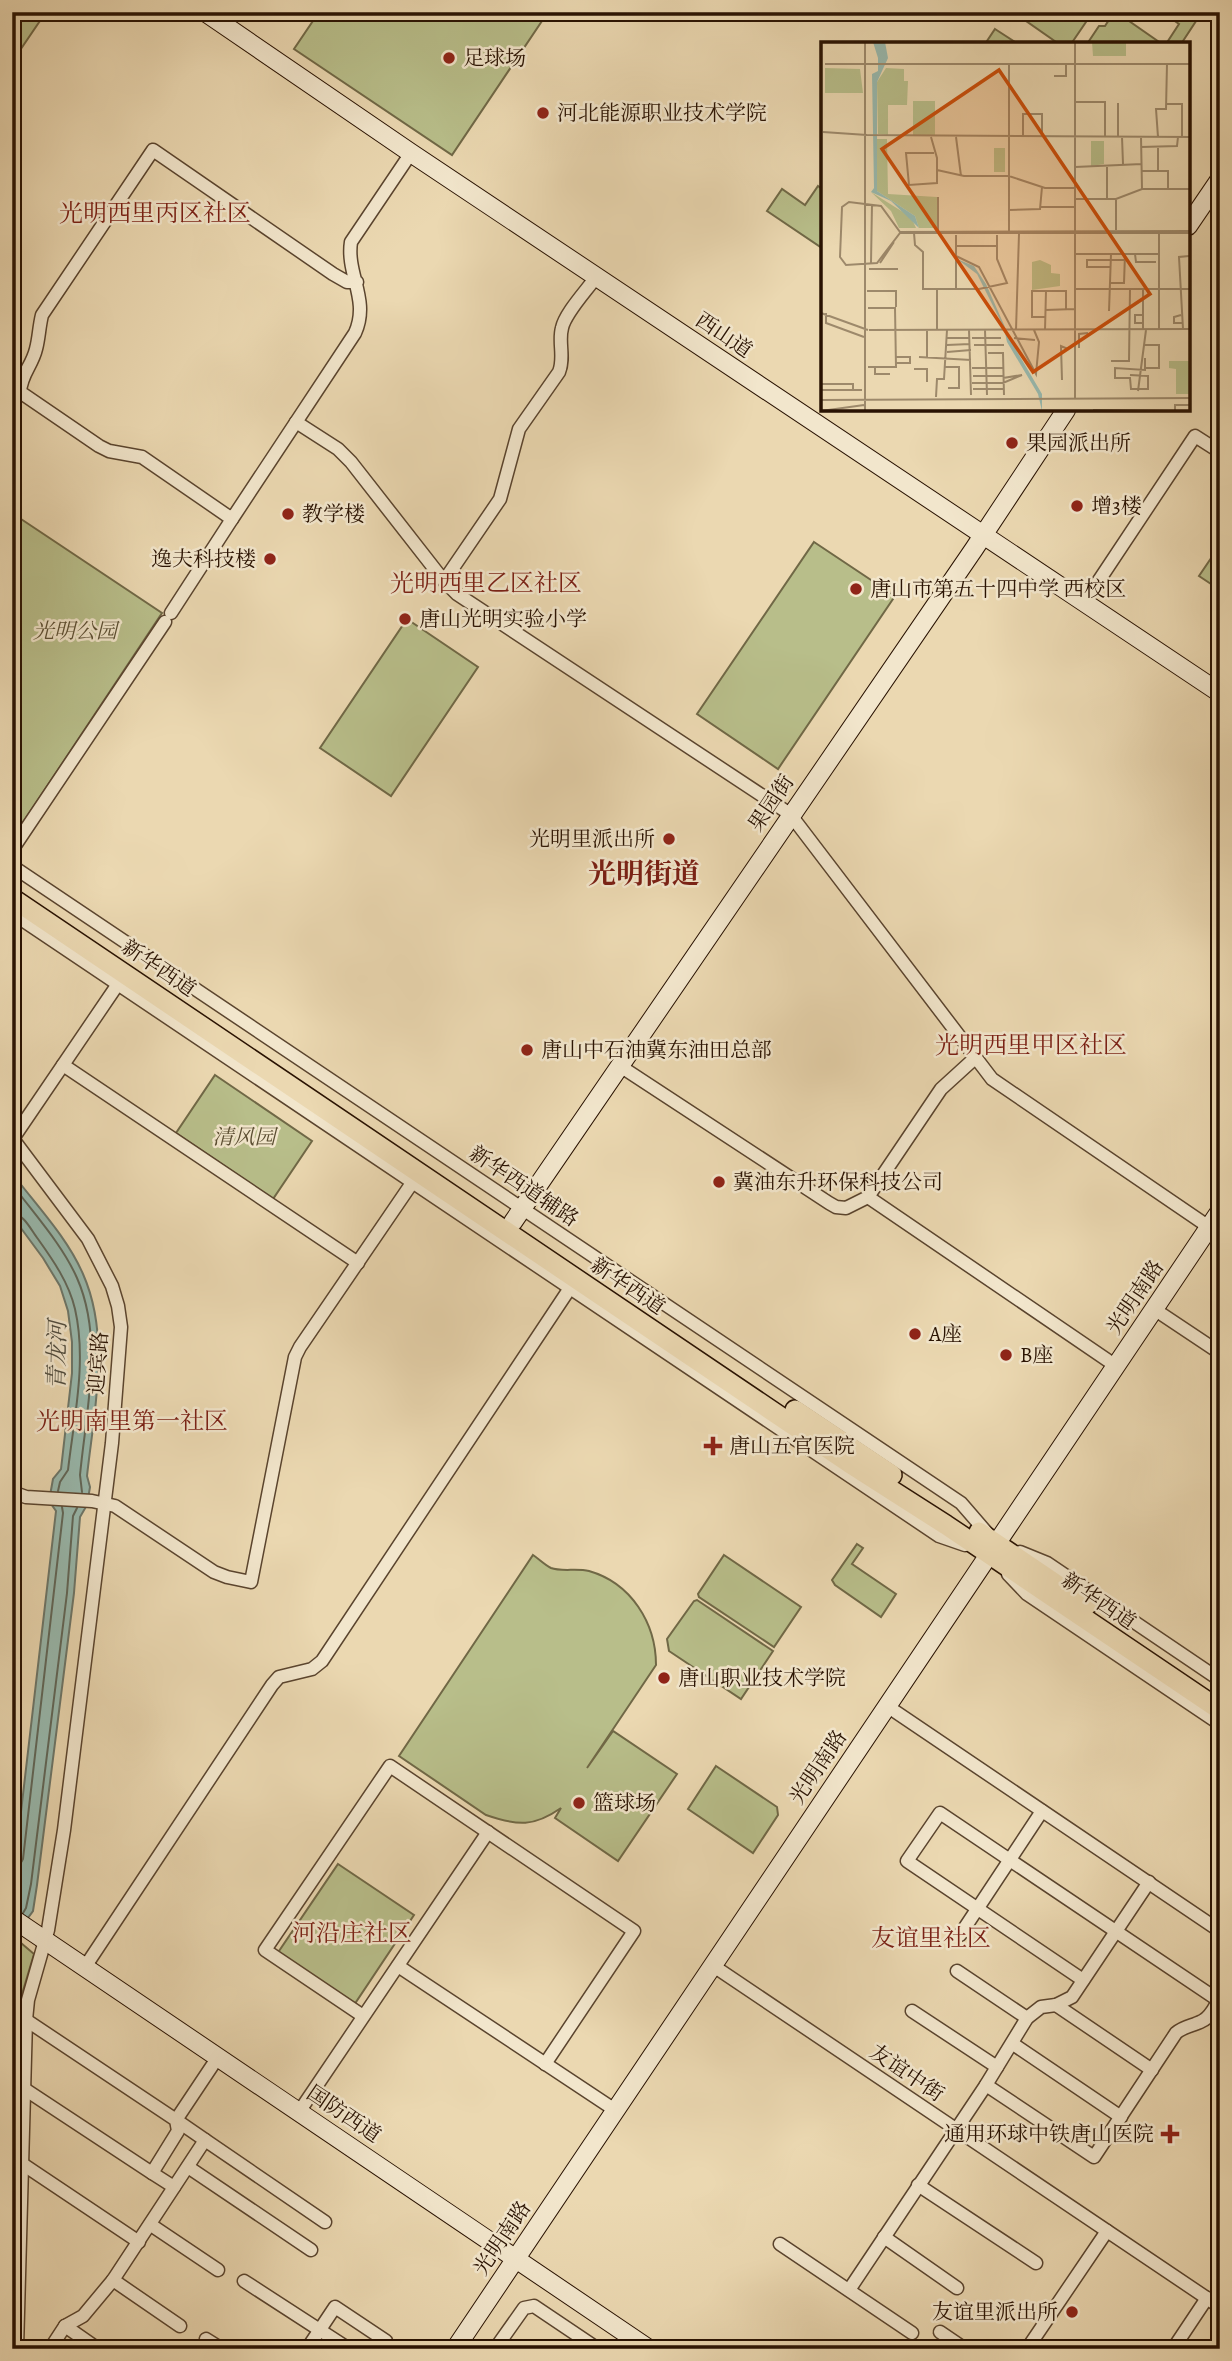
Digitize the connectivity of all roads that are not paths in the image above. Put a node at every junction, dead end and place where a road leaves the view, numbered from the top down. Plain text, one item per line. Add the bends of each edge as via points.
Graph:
1 (205, 12) edge
2 (411, 153) junction
3 (1220, 179) edge
4 (1190, 223) edge
5 (596, 276) junction
6 (357, 282) junction
7 (1065, 411) edge
8 (296, 422) junction
9 (1220, 452) edge
10 (232, 519) junction
11 (982, 536) junction
12 (444, 581) junction
13 (1084, 603) junction
14 (1219, 691) edge
15 (790, 814) junction
16 (12, 850) edge
17 (12, 866) edge
18 (12, 885) edge
19 (12, 898) edge
20 (12, 914) edge
21 (118, 984) junction
22 (975, 1058) junction
23 (63, 1065) junction
24 (620, 1066) junction
25 (13, 1139) edge
26 (412, 1183) junction
27 (868, 1197) junction
28 (1220, 1211) edge
29 (518, 1216) junction
30 (1209, 1227) junction
31 (358, 1263) junction
32 (570, 1289) junction
33 (1154, 1309) junction
34 (1220, 1353) edge
35 (1116, 1366) junction
36 (12, 1492) edge
37 (98, 1502) junction
38 (993, 1548) junction
39 (1220, 1680) edge
40 (1220, 1695) edge
41 (887, 1706) junction
42 (1220, 1710) edge
43 (1220, 1724) edge
44 (1042, 1811) junction
45 (488, 1832) junction
46 (1010, 1860) junction
47 (1149, 1882) junction
48 (977, 1909) junction
49 (12, 1918) edge
50 (1116, 1931) junction
51 (1220, 1931) edge
52 (43, 1934) junction
53 (960, 1935) dead end
54 (712, 1965) junction
55 (398, 1966) junction
56 (85, 1967) junction
57 (957, 1971) dead end
58 (1083, 1980) junction
59 (1219, 1999) edge
60 (1056, 2005) junction
61 (912, 2011) dead end
62 (363, 2016) junction
63 (1027, 2018) junction
64 (26, 2020) junction
65 (1013, 2044) junction
66 (218, 2057) junction
67 (545, 2064) junction
68 (997, 2067) junction
69 (1152, 2070) junction
70 (986, 2085) junction
71 (23, 2088) junction
72 (615, 2110) junction
73 (299, 2112) junction
74 (1121, 2117) junction
75 (176, 2120) junction
76 (956, 2129) junction
77 (205, 2140) junction
78 (21, 2164) junction
79 (188, 2167) junction
80 (152, 2173) junction
81 (919, 2185) junction
82 (174, 2187) junction
83 (325, 2222) dead end
84 (151, 2225) junction
85 (1107, 2231) junction
86 (884, 2237) junction
87 (139, 2242) junction
88 (780, 2244) dead end
89 (311, 2250) dead end
90 (517, 2258) junction
91 (1036, 2263) dead end
92 (218, 2270) dead end
93 (113, 2280) junction
94 (244, 2281) dead end
95 (957, 2288) dead end
96 (849, 2290) junction
97 (1207, 2298) junction
98 (1220, 2307) edge
99 (65, 2326) junction
100 (180, 2326) dead end
101 (320, 2329) junction
102 (940, 2332) dead end
103 (912, 2333) dead end
104 (206, 2339) dead end
105 (592, 2345) dead end
106 (17, 2349) edge
107 (50, 2349) edge
108 (98, 2349) edge
109 (222, 2349) edge
110 (307, 2349) edge
111 (349, 2349) edge
112 (380, 2349) edge
113 (455, 2349) edge
114 (495, 2349) edge
115 (649, 2349) edge
116 (965, 2349) edge
117 (1027, 2349) edge
118 (1173, 2349) edge

1 - 2 street, 西山道
2 - 5 street, 西山道
2 - 6 street via 351,243 349,255
3 - 4 street
5 - 11 street, 西山道
5 - 12 street via 561,329 563,362 519,429 500,499
6 - 8 street via 360,321 355,333
6 - 10 street via 333,274 153,150 43,315 37,348 20,380 20,392 99,446 142,457
7 - 11 street, 果园街
8 - 10 street
8 - 12 street via 351,461
9 - 13 street via 1195,436
10 - 16 street
11 - 13 street, 西山道
11 - 15 street, 果园街
12 - 15 street via 457,594
13 - 14 street, 西山道
15 - 22 street
15 - 24 street, 果园街
17 - 29 street, 新华西道辅路
18 - 29 main road, 新华西道
19 - 38 main road, 新华西道 via 849,1463
20 - 21 street
21 - 23 street, 迎宾路
21 - 26 street
22 - 27 street via 941,1090
22 - 30 street via 992,1079
23 - 25 street, 迎宾路
23 - 31 street
24 - 27 street via 836,1207 846,1208
24 - 29 street, 果园街
25 - 37 street, 迎宾路 via 88,1239 118,1306 121,1327 115,1405
26 - 31 street
26 - 32 street
27 - 35 street
28 - 30 street, 光明南路
29 - 38 main road, 新华西道
30 - 33 street, 光明南路
31 - 37 street via 295,1357 251,1582 214,1572 115,1506
32 - 38 street via 939,1536
32 - 56 street via 322,1661 312,1669 279,1677 272,1685
33 - 34 street
33 - 35 street, 光明南路
35 - 38 street, 光明南路
36 - 37 street
37 - 52 street, 迎宾路 via 64,1830
38 - 39 street via 1047,1563
38 - 40 main road, 新华西道
38 - 41 street, 光明南路
38 - 42 main road, 新华西道
38 - 43 street via 1027,1594
41 - 44 street
41 - 54 street, 光明南路
44 - 46 street
44 - 47 street
45 - 55 street
45 - 62 street via 390,1766 272,1939 265,1950
45 - 67 street via 634,1931
46 - 48 street
46 - 48 street via 940,1813 907,1861
46 - 50 street
47 - 50 street
47 - 51 street
48 - 53 street
48 - 58 street
49 - 52 street, 国防西道
50 - 58 street
50 - 59 street
52 - 56 street, 国防西道
52 - 64 street, 迎宾路
54 - 72 street, 光明南路
54 - 76 street, 友谊中街
55 - 62 street
55 - 67 street
56 - 66 street, 国防西道
57 - 63 street
58 - 60 street via 1072,1997
59 - 69 street via 1209,2016 1176,2033
60 - 63 street via 1041,2007
60 - 69 street
61 - 68 street
62 - 73 street
63 - 65 street
64 - 71 street, 迎宾路
64 - 75 street
65 - 68 street
65 - 74 street
66 - 73 street, 国防西道
66 - 75 street
67 - 72 street
68 - 70 street
69 - 74 street
70 - 74 street via 1094,2157
70 - 76 street
71 - 78 street, 迎宾路
71 - 80 street
72 - 90 street, 光明南路
73 - 90 street, 国防西道
75 - 77 street
75 - 80 street via 178,2131
76 - 81 street
76 - 85 street, 友谊中街
77 - 79 street
77 - 83 street
78 - 87 street
78 - 106 street, 迎宾路
79 - 82 street
79 - 89 street
80 - 82 street
81 - 86 street
81 - 91 street
82 - 84 street
84 - 87 street
84 - 92 street
85 - 97 street, 友谊中街
85 - 117 street
86 - 95 street
86 - 96 street
87 - 93 street
88 - 96 street
90 - 113 street, 光明南路
90 - 115 street, 国防西道
93 - 99 street via 83,2316
93 - 100 street
94 - 101 street
96 - 103 street
97 - 98 street, 友谊中街
97 - 118 street
99 - 107 street
99 - 108 street
101 - 110 street
101 - 111 street
101 - 112 street via 335,2307 386,2341
102 - 116 street
104 - 109 street
105 - 114 street via 534,2306 524,2308

